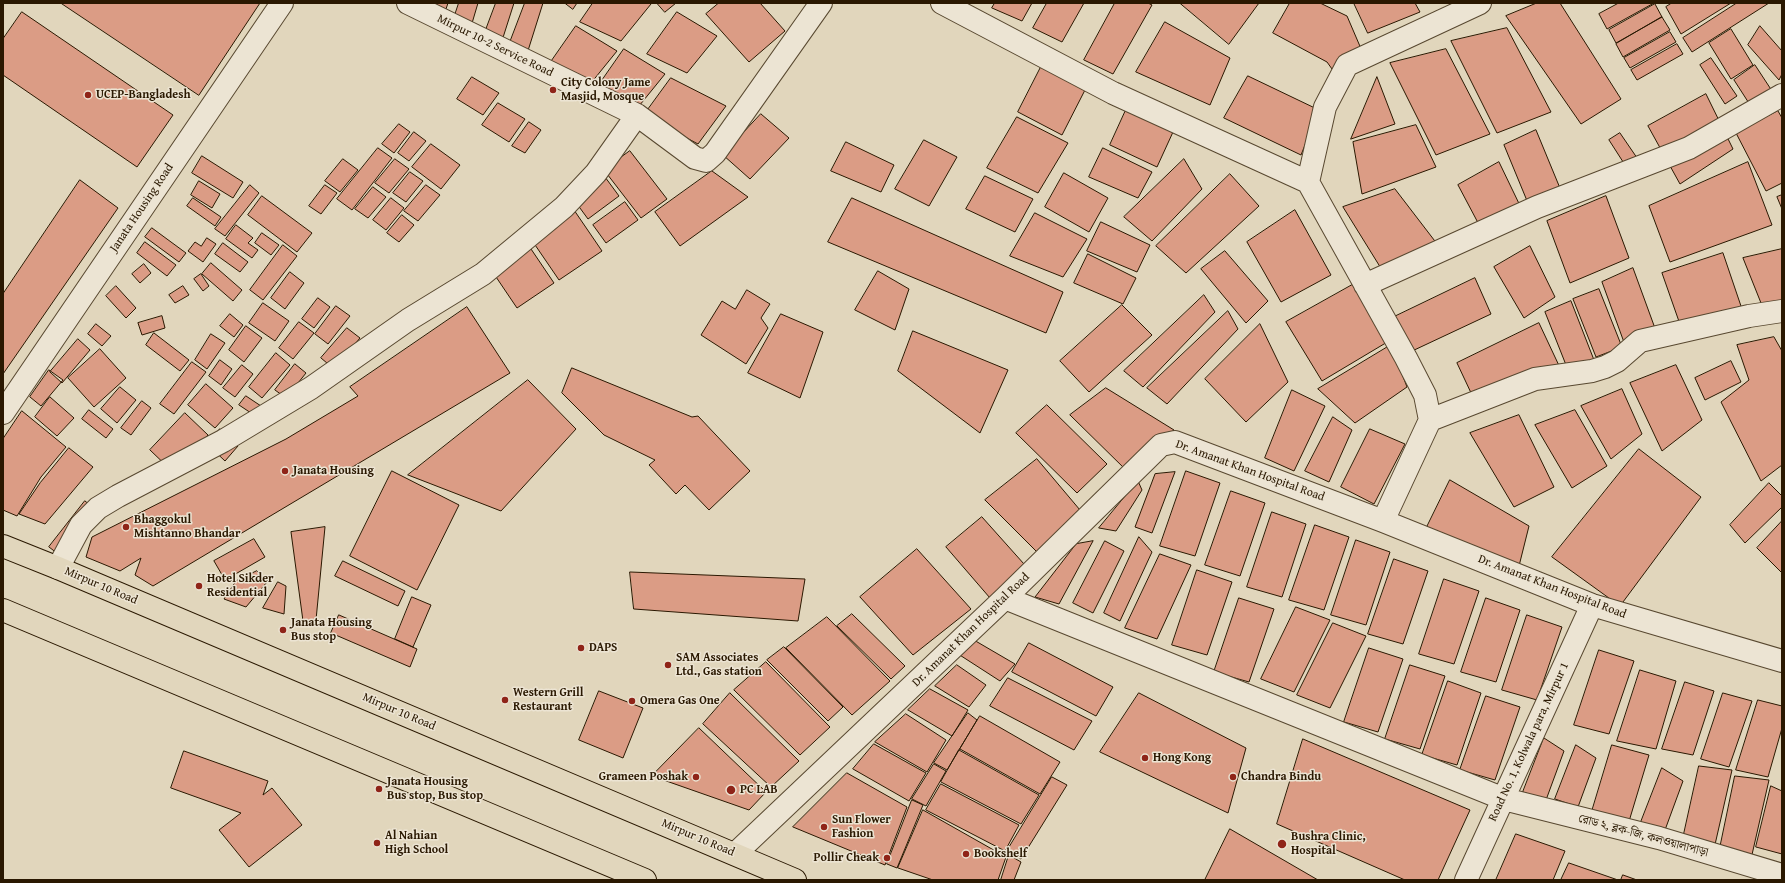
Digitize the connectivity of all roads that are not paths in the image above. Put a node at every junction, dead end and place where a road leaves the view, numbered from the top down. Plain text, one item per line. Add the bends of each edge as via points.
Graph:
1 (282, 3) edge
2 (408, 3) edge
3 (821, 3) edge
4 (942, 3) edge
5 (1480, 3) edge
6 (1782, 95) edge
7 (637, 115) junction
8 (1308, 182) junction
9 (1365, 285) junction
10 (1782, 311) edge
11 (3, 413) edge
12 (1430, 420) junction
13 (1383, 521) junction
14 (3, 546) edge
15 (58, 568) junction
16 (1005, 598) junction
17 (1592, 605) junction
18 (3, 610) edge
19 (1782, 661) edge
20 (1504, 799) junction
21 (735, 854) junction
22 (1782, 875) edge
23 (645, 880) edge
24 (795, 880) edge
25 (1466, 880) edge

1 - 11 street, Janata Housing Road
2 - 7 street, Mirpur 10-2 Service Road
3 - 7 street, Mirpur 10-2 Service Road via 715,153 706,161 695,158
4 - 8 street via 1113,93
5 - 8 street via 1348,64 1325,107
6 - 9 street via 1689,148 1537,208
7 - 15 street via 596,173 564,207 483,274 408,320 311,388 224,441 98,508 81,525
8 - 9 street
9 - 12 street via 1425,395
10 - 12 street via 1640,341 1606,367 1535,379
12 - 13 street
13 - 16 street, Dr. Amanat Khan Hospital Road via 1176,442 1161,445
13 - 17 street, Dr. Amanat Khan Hospital Road
14 - 15 main road, Mirpur 10 Road
15 - 21 main road, Mirpur 10 Road
16 - 20 street, রোড ২, ব্লক-জি, কলওয়ালাপাড়া
16 - 21 street, Dr. Amanat Khan Hospital Road
17 - 19 street, Dr. Amanat Khan Hospital Road
17 - 20 street, Road No. 1, Kolwala para, Mirpur 1
18 - 23 main road
20 - 22 street, রোড ২, ব্লক-জি, কলওয়ালাপাড়া via 1659,838
20 - 25 street, Road No. 1, Kolwala para, Mirpur 1
21 - 24 main road, Mirpur 10 Road

